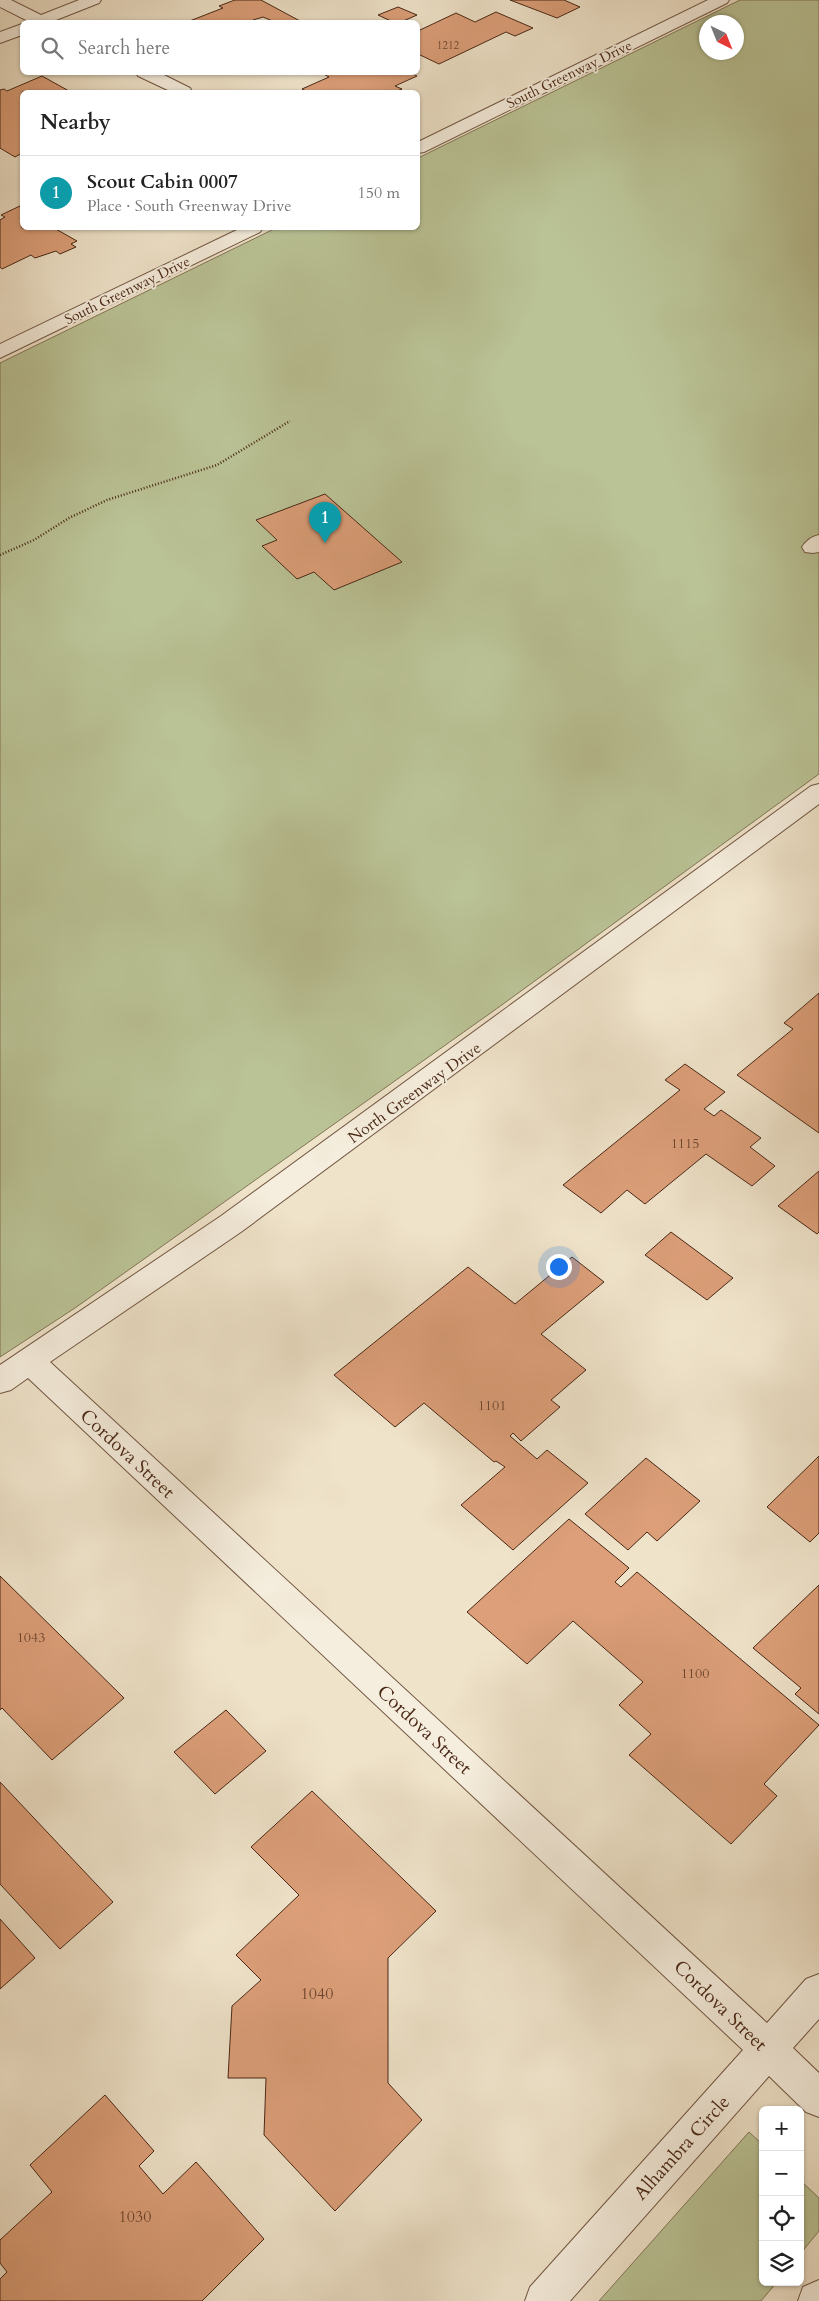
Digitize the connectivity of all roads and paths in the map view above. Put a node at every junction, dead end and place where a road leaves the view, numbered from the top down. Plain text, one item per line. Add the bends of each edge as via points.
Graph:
1 (93, 0) edge
2 (722, 0) edge
3 (0, 1) edge
4 (36, 20) edge
5 (45, 20) edge
6 (20, 30) edge
7 (0, 38) edge
8 (150, 75) edge
9 (180, 90) edge
10 (420, 147) edge
11 (250, 230) edge
12 (0, 352) edge
13 (290, 421) dead end
14 (0, 555) edge
15 (819, 792) edge
16 (29, 1361) junction
17 (0, 1381) edge
18 (819, 1992) edge
19 (768, 2050) junction
20 (819, 2099) edge
21 (544, 2301) edge

1 - 5 street
2 - 10 street, South Greenway Drive
3 - 4 street
6 - 7 street
8 - 9 street
11 - 12 street, South Greenway Drive
13 - 14 path via 217,465 107,500
15 - 16 street, North Greenway Drive via 368,1126
16 - 17 street, North Greenway Drive
16 - 19 street, Cordova Street
18 - 19 street, Alhambra Circle
19 - 20 street, Cordova Street
19 - 21 street, Alhambra Circle

